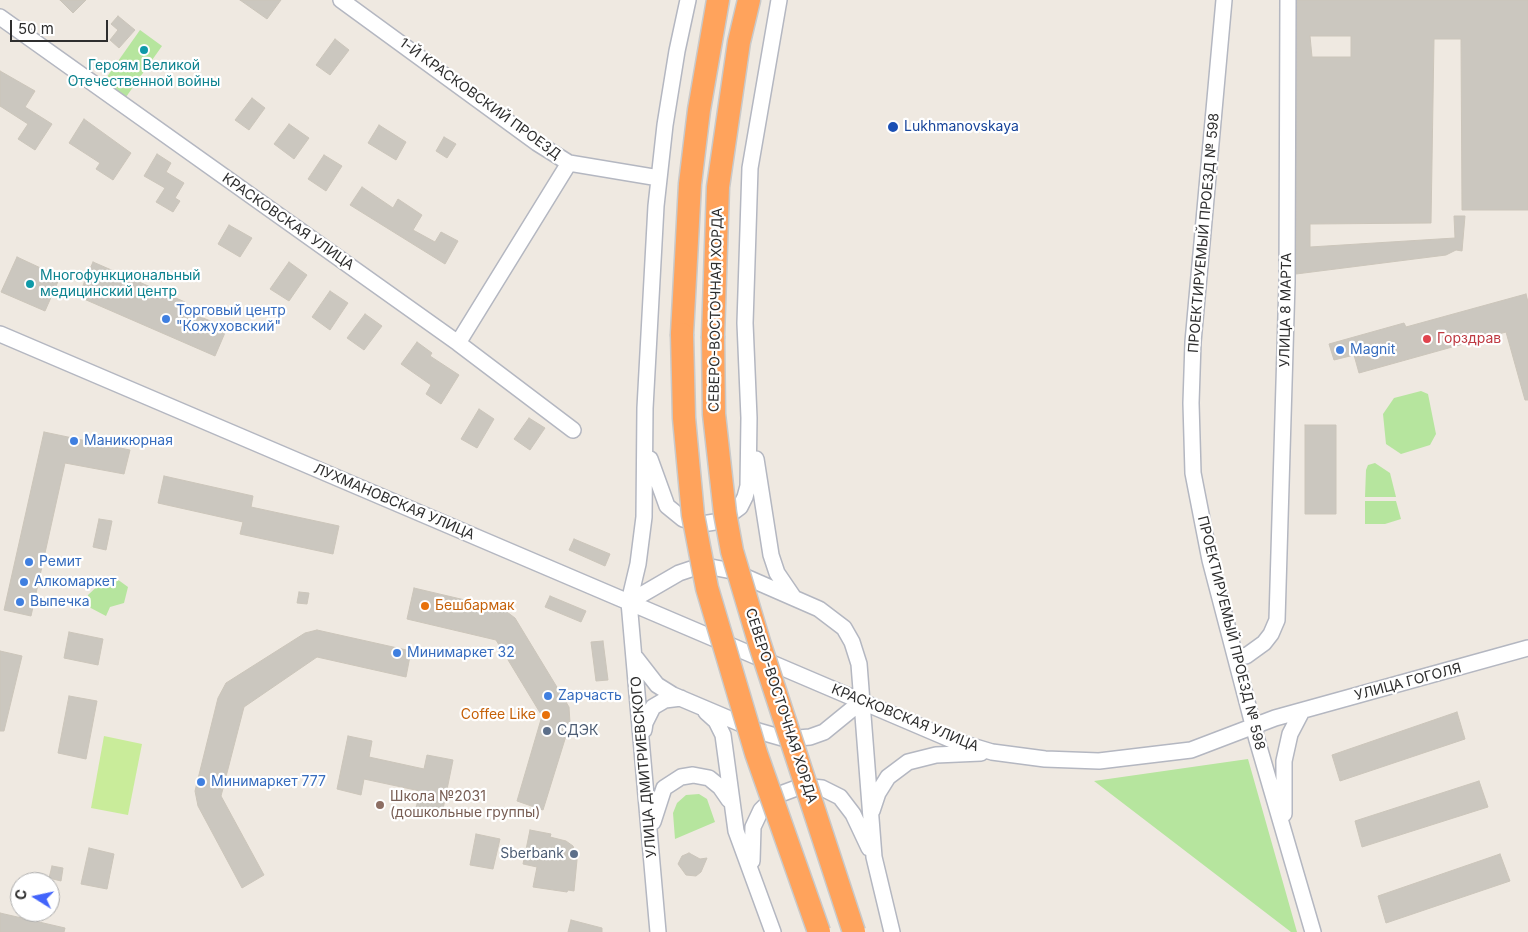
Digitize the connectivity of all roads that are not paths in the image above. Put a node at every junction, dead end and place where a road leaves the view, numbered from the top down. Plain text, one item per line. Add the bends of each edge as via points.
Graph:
1 (341, 0) edge
2 (688, 0) edge
3 (718, 0) edge
4 (749, 0) edge
5 (779, 0) edge
6 (1224, 0) edge
7 (1288, 0) edge
8 (0, 17) edge
9 (569, 163) junction
10 (659, 178) junction
11 (0, 334) edge
12 (458, 343) junction
13 (750, 418) junction
14 (573, 430) dead end
15 (645, 436) junction
16 (794, 598) junction
17 (629, 602) junction
18 (1528, 648) edge
19 (1235, 655) junction
20 (635, 657) junction
21 (789, 670) joint
22 (681, 698) junction
23 (862, 701) junction
24 (700, 706) junction
25 (1302, 710) junction
26 (1287, 714) joint
27 (1254, 726) junction
28 (643, 746) junction
29 (992, 752) junction
30 (731, 806) junction
31 (870, 817) junction
32 (1284, 831) junction
33 (650, 835) junction
34 (874, 857) junction
35 (753, 880) junction
36 (658, 932) edge
37 (773, 932) edge
38 (819, 932) edge
39 (854, 932) edge
40 (892, 932) edge
41 (1313, 932) edge

1 - 9 street, 1-Й КРАСКОВСКИЙ ПРОЕЗД via 536,143
2 - 10 street via 677,51
3 - 38 highway, СЕВЕРО-ВОСТОЧНАЯ ХОРДА, bridge via 690,184 682,334 684,418 694,516 707,588 756,753
4 - 39 highway, СЕВЕРО-ВОСТОЧНАЯ ХОРДА, bridge via 739,42 718,187 714,414 725,513 732,551 760,645
5 - 13 street via 750,168 745,324
6 - 19 street, ПРОЕКТИРУЕМЫЙ ПРОЕЗД № 598 via 1190,403 1193,473 1210,560
7 - 19 street, УЛИЦА 8 МАРТА via 1287,282 1276,620 1264,643 1246,656
8 - 12 street, КРАСКОВСКАЯ УЛИЦА
9 - 10 street, 1-Й КРАСКОВСКИЙ ПРОЕЗД
9 - 12 street
10 - 15 street
11 - 17 street, ЛУХМАНОВСКАЯ УЛИЦА
12 - 14 street, КРАСКОВСКАЯ УЛИЦА
13 - 15 street via 745,497 731,515 712,524 691,523 667,506 653,470
13 - 16 street via 771,556 777,573
15 - 17 street, УЛИЦА ДМИТРИЕВСКОГО via 642,540
16 - 17 street via 732,572 711,567 679,573
16 - 23 street via 819,609 844,628 856,652
17 - 20 street, УЛИЦА ДМИТРИЕВСКОГО
17 - 21 street, ЛУХМАНОВСКАЯ УЛИЦА
18 - 25 street, УЛИЦА ГОГОЛЯ
19 - 27 street, ПРОЕКТИРУЕМЫЙ ПРОЕЗД № 598
20 - 22 street via 658,685
20 - 28 street, УЛИЦА ДМИТРИЕВСКОГО
21 - 23 street, КРАСКОВСКАЯ УЛИЦА
22 - 24 street
22 - 28 street via 665,700 653,707 644,723
23 - 24 street via 824,732 798,740 773,737
23 - 29 street, КРАСКОВСКАЯ УЛИЦА via 952,740
23 - 31 street
24 - 30 street via 716,721 724,735
25 - 26 street, УЛИЦА ГОГОЛЯ
25 - 32 street via 1290,734 1284,761
26 - 27 street, КРАСКОВСКАЯ УЛИЦА
27 - 29 street, КРАСКОВСКАЯ УЛИЦА via 1191,750 1099,761 1045,759
27 - 32 street, ПРОЕКТИРУЕМЫЙ ПРОЕЗД № 598
28 - 33 street, УЛИЦА ДМИТРИЕВСКОГО
29 - 31 street via 936,755 908,762 894,770 882,784
30 - 33 street via 716,782 692,775 680,777 670,783 660,796
30 - 35 street
31 - 34 street
32 - 41 street, ПРОЕКТИРУЕМЫЙ ПРОЕЗД № 598
33 - 36 street, УЛИЦА ДМИТРИЕВСКОГО
34 - 35 street via 853,814 840,797 812,786 793,788 775,796 756,818 751,837
34 - 40 street
35 - 37 street

